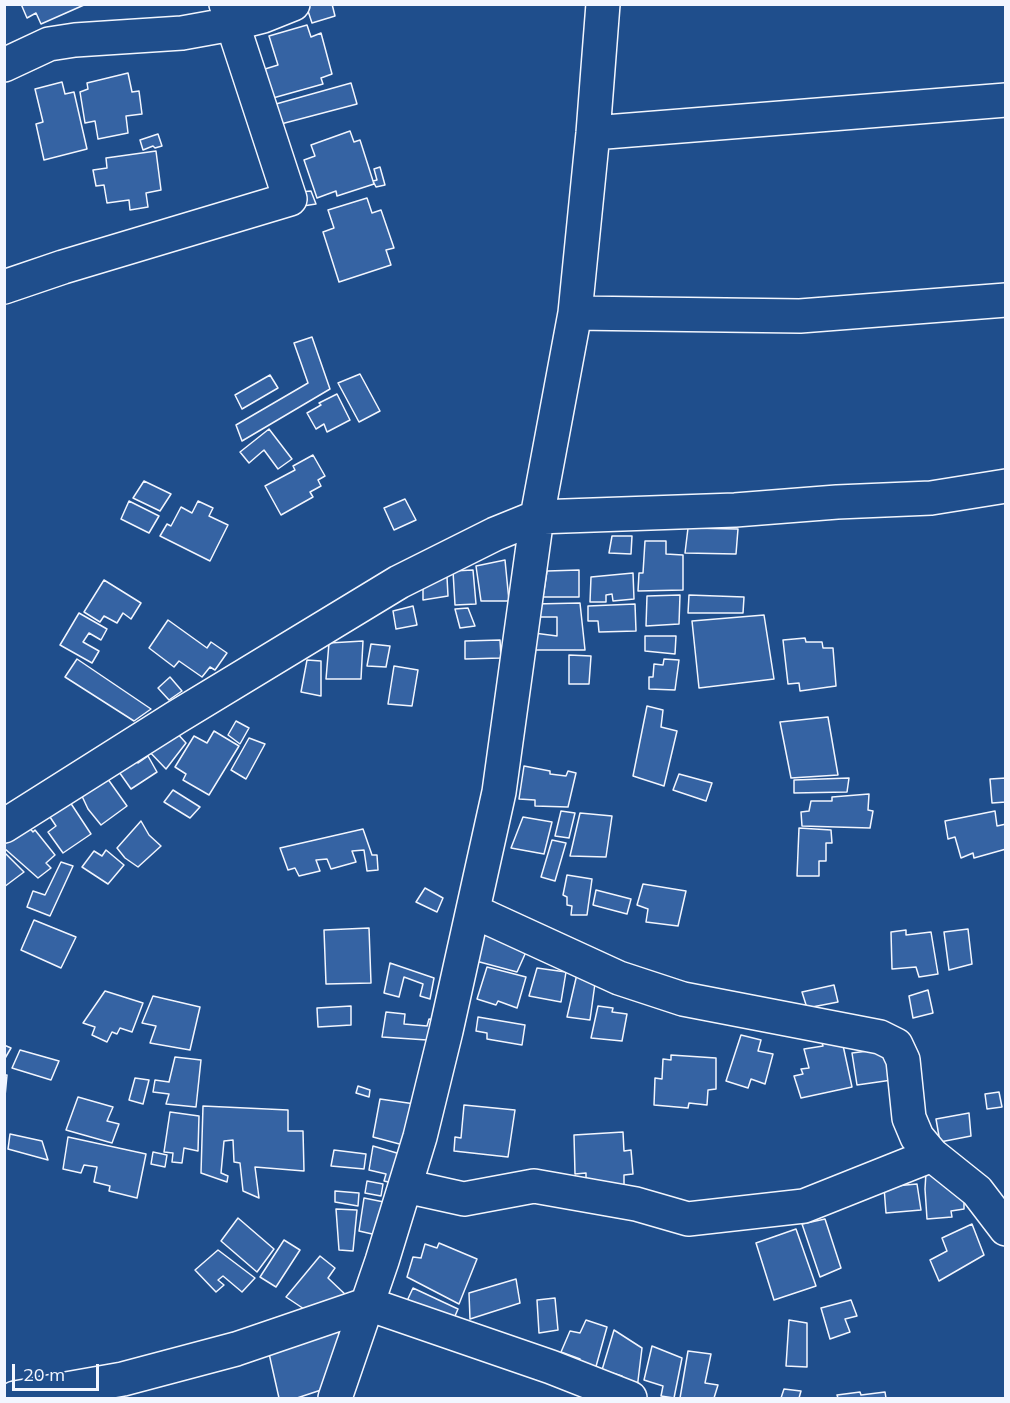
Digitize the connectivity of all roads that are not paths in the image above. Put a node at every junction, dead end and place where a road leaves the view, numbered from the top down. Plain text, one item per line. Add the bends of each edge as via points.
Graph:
1 (292, 4) edge
2 (603, 4) edge
3 (229, 14) edge
4 (4, 65) edge
5 (1005, 100) edge
6 (593, 133) junction
7 (4, 287) edge
8 (1005, 300) edge
9 (575, 313) junction
10 (1005, 486) edge
11 (537, 517) junction
12 (4, 826) edge
13 (472, 911) junction
14 (932, 1155) junction
15 (405, 1186) junction
16 (1005, 1229) edge
17 (368, 1304) junction
18 (15, 1398) edge
19 (335, 1398) edge
20 (630, 1398) edge

1 - 3 street via 263,16
2 - 6 street
3 - 4 street via 182,33 50,44
3 - 7 street via 290,199
5 - 6 street
6 - 9 street
8 - 9 street via 800,316
9 - 11 street
10 - 11 street via 931,498
11 - 12 street via 399,582
11 - 13 street via 499,792
13 - 14 street via 619,978 683,999 880,1037 896,1045 903,1060 909,1118 916,1137
13 - 15 street
14 - 15 street via 804,1206 688,1220 636,1204 534,1186 464,1199
14 - 16 street via 977,1191
15 - 17 street
17 - 18 street via 236,1349 123,1379
17 - 19 street
17 - 20 street

